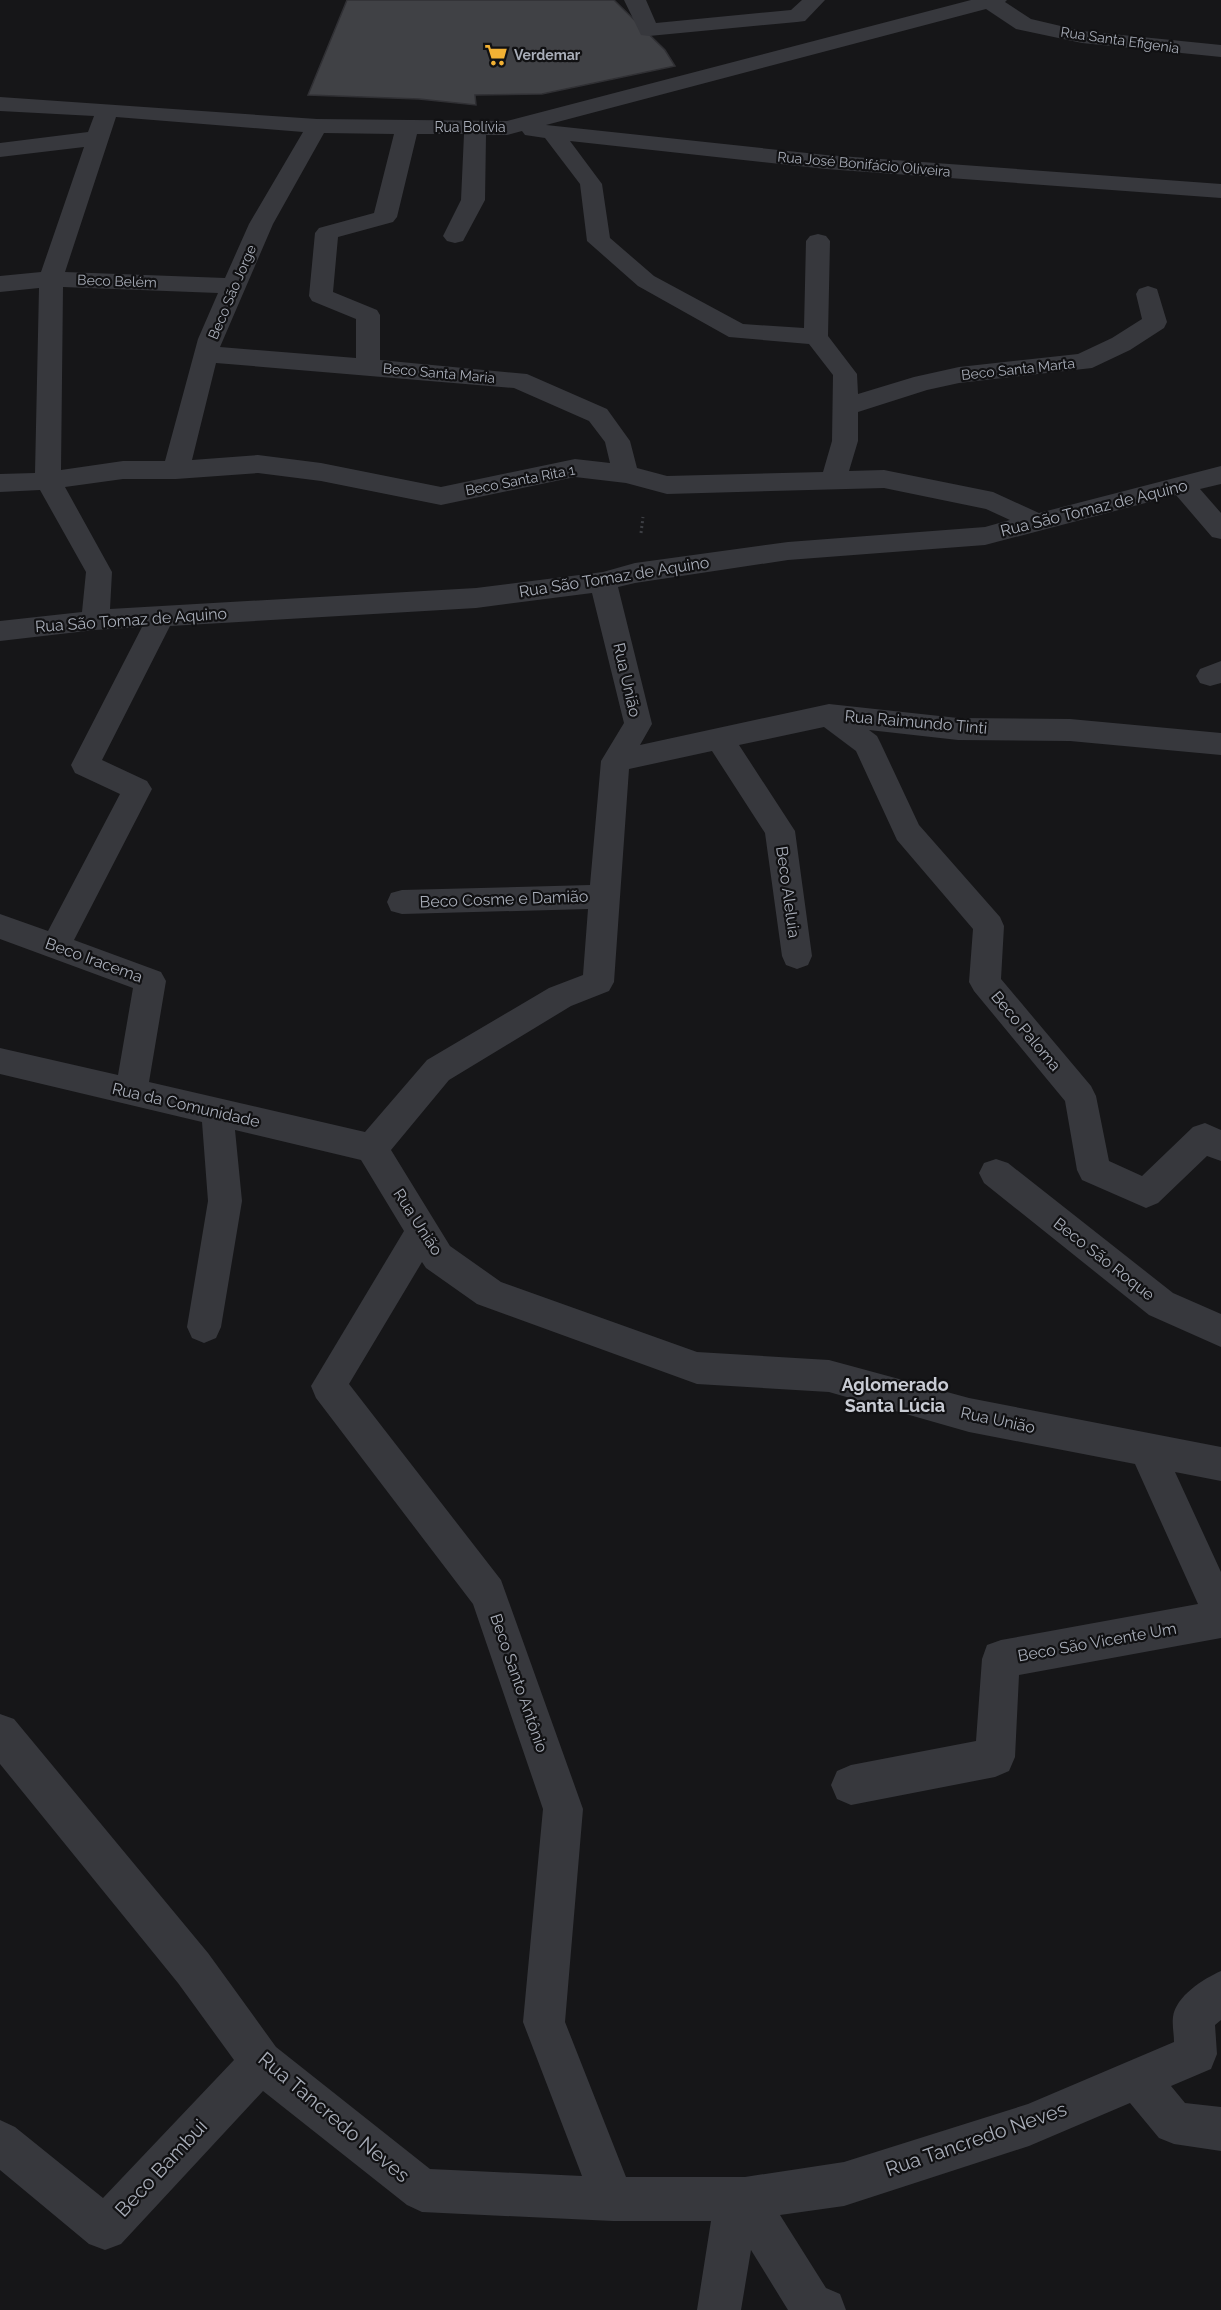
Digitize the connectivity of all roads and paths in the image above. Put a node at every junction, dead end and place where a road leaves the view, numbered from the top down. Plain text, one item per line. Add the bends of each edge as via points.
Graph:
1 (635, 0) edge
2 (814, 0) edge
3 (993, 1) edge
4 (1221, 51) edge
5 (0, 104) edge
6 (107, 110) junction
7 (317, 126) junction
8 (407, 127) junction
9 (475, 128) junction
10 (507, 129) junction
11 (551, 131) junction
12 (98, 138) junction
13 (0, 150) edge
14 (1221, 191) edge
15 (455, 236) dead end
16 (818, 241) dead end
17 (51, 279) junction
18 (0, 284) edge
19 (234, 286) junction
20 (1148, 294) dead end
21 (816, 337) junction
22 (206, 354) junction
23 (368, 368) junction
24 (845, 407) junction
25 (176, 470) junction
26 (626, 474) junction
27 (1221, 475) edge
28 (834, 480) junction
29 (48, 481) junction
30 (0, 483) edge
31 (667, 485) junction
32 (1182, 485) junction
33 (1035, 522) junction
34 (1221, 530) edge
35 (635, 573) junction
36 (603, 582) junction
37 (161, 616) junction
38 (95, 620) junction
39 (0, 631) edge
40 (829, 715) junction
41 (720, 738) junction
42 (1221, 744) edge
43 (615, 761) junction
44 (605, 897) junction
45 (402, 902) dead end
46 (0, 926) edge
47 (56, 946) junction
48 (797, 956) dead end
49 (0, 1061) edge
50 (132, 1092) junction
51 (217, 1112) junction
52 (1221, 1147) edge
53 (372, 1148) junction
54 (996, 1173) dead end
55 (422, 1232) junction
56 (204, 1327) dead end
57 (1221, 1331) edge
58 (1147, 1450) junction
59 (1221, 1464) edge
60 (1221, 1607) edge
61 (1221, 1619) edge
62 (0, 1733) edge
63 (851, 1785) dead end
64 (1221, 1992) edge
65 (261, 2062) junction
66 (1137, 2078) junction
67 (1221, 2129) edge
68 (0, 2142) edge
69 (613, 2199) junction
70 (741, 2199) junction
71 (719, 2310) edge
72 (824, 2310) edge

1 - 2 street via 650,30 797,16
3 - 4 street, Rua Santa Efigenia via 1024,24 1082,37
3 - 10 street, Rua Bolívia
5 - 6 street, Rua Bolívia
6 - 7 street, Rua Bolívia
6 - 12 street
7 - 8 street, Rua Bolívia
7 - 19 street, Beco São Jorge via 261,224
8 - 9 street, Rua Bolívia
8 - 23 street via 385,217 327,233 321,296 368,315
9 - 10 street, Rua Bolívia
9 - 15 street via 473,200
10 - 11 street, Rua José Bonifácio Oliveira
11 - 14 street, Rua José Bonifácio Oliveira via 826,162
11 - 21 street via 591,184 599,241 646,281 738,331
12 - 13 street
12 - 17 street
16 - 21 street
17 - 18 street, Beco Belém
17 - 19 street, Beco Belém
17 - 29 street
19 - 22 street, Beco São Jorge
20 - 24 street, Beco Santa Marta via 1155,322 1083,362 959,375
21 - 24 street via 845,374
22 - 23 street, Beco Santa Maria
22 - 25 street, Beco São Jorge
23 - 26 street, Beco Santa Maria via 518,380 598,415 617,441
24 - 28 street via 845,441
25 - 26 street, Beco Santa Rita 1 via 258,464 441,496 575,468
25 - 29 street, Beco Santa Rita 1 via 123,470
26 - 31 street, Beco Santa Rita 1
27 - 32 street, Rua São Tomaz de Aquino
28 - 31 street, Beco Santa Rita 1
28 - 33 street, Beco Santa Rita 1 via 884,479 993,501
29 - 30 street, Beco Santa Rita 1
29 - 38 street via 99,572
31 - 35 path via 644,517
32 - 33 street, Rua São Tomaz de Aquino
32 - 34 street
33 - 35 street, Rua São Tomaz de Aquino via 985,536 788,551
35 - 36 street, Rua São Tomaz de Aquino
36 - 37 street, Rua São Tomaz de Aquino via 476,598
36 - 43 street, Rua União via 638,724
37 - 38 street, Rua São Tomaz de Aquino
37 - 47 street via 86,765 137,789
38 - 39 street, Rua São Tomaz de Aquino
40 - 41 street, Rua Raimundo Tinti
40 - 42 street, Rua Raimundo Tinti via 958,729 1070,730
40 - 52 street, Beco Paloma via 867,744 907,832 989,926 985,982 1080,1096 1094,1170 1146,1192 1205,1137
41 - 43 street, Rua Raimundo Tinti
41 - 48 street, Beco Aleluia via 780,831
43 - 44 street, Rua União
44 - 45 street, Beco Cosme e Damião
44 - 53 street, Rua União via 598,982 560,997 438,1070
46 - 47 street, Beco Iracema
47 - 50 street, Beco Iracema via 150,981
49 - 50 street, Rua da Comunidade
50 - 51 street, Rua da Comunidade
51 - 53 street, Rua da Comunidade
51 - 56 street via 225,1201
53 - 55 street, Rua União
54 - 57 street, Beco São Roque via 1161,1304
55 - 58 street, Rua União via 438,1257 489,1293 697,1368 829,1376 969,1415
55 - 69 street, Beco Santo Antônio via 329,1386 488,1593 492,1604 562,1809 544,2022
58 - 59 street, Rua União
58 - 60 street via 1204,1579
61 - 63 street, Beco São Vicente Um via 1001,1659 995,1757
62 - 65 street, Rua Tancredo Neves via 193,1968
64 - 66 street, Rua Tancredo Neves via 1194,2016 1196,2054
65 - 68 street, Beco Bambui via 105,2228
65 - 69 street, Rua Tancredo Neves via 422,2190
66 - 67 street via 1174,2123
66 - 70 street, Rua Tancredo Neves via 1029,2125 844,2184
69 - 70 street, Rua Tancredo Neves
70 - 71 street
70 - 72 street via 811,2307

